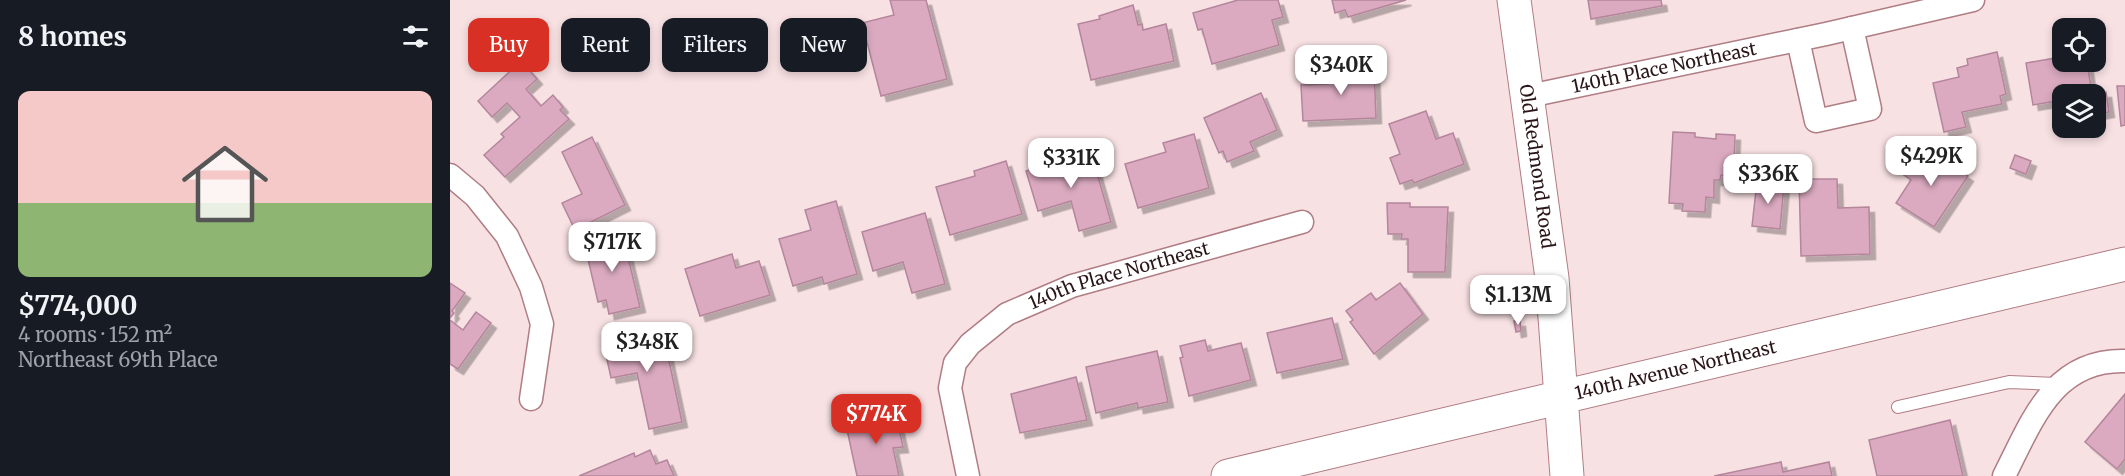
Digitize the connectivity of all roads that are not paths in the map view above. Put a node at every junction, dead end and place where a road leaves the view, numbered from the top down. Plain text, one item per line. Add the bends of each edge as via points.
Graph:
1 (1514, 0) edge
2 (1973, 0) edge
3 (1852, 28) junction
4 (1798, 40) junction
5 (1529, 96) junction
6 (450, 175) edge
7 (1302, 222) dead end
8 (2125, 264) edge
9 (2125, 362) edge
10 (2057, 384) junction
11 (1561, 397) junction
12 (531, 399) dead end
13 (1898, 407) dead end
14 (968, 476) edge
15 (1228, 476) edge
16 (1567, 476) edge
17 (2004, 476) edge

1 - 5 main road, Old Redmond Road
2 - 3 street, 140th Place Northeast
3 - 4 street, 140th Place Northeast
3 - 4 street via 1870,109 1816,121
4 - 5 street, 140th Place Northeast
5 - 11 main road, Old Redmond Road via 1552,279
6 - 12 street via 475,196 507,236 531,287 542,324
7 - 14 street, 140th Place Northeast via 1072,286 1007,314 970,344 955,363 950,388
8 - 11 main road, 140th Avenue Northeast
9 - 10 street via 2106,361 2082,368
10 - 13 lane via 2009,381
10 - 17 street via 2029,426
11 - 15 main road, 140th Avenue Northeast
11 - 16 main road, Old Redmond Road

